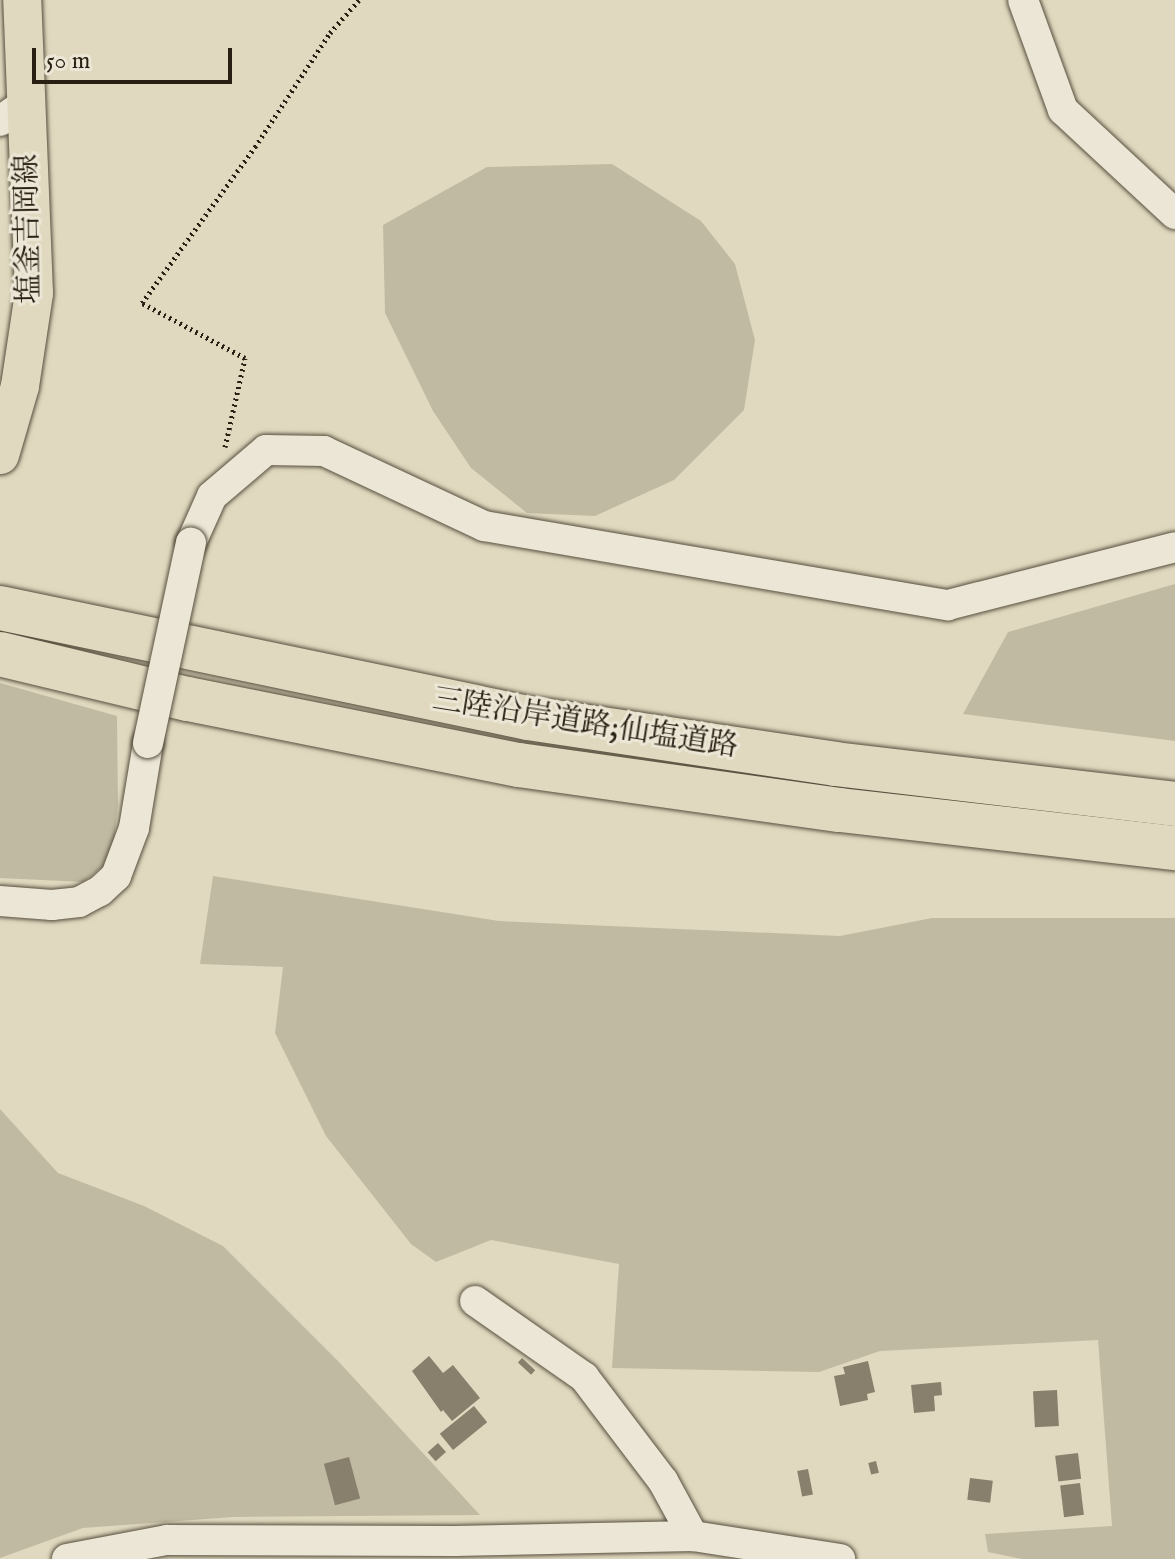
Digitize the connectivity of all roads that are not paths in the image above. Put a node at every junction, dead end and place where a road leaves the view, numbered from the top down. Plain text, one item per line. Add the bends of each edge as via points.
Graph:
1 (22, 0) edge
2 (1023, 0) edge
3 (12, 112) edge
4 (1175, 214) edge
5 (0, 455) edge
6 (1175, 547) edge
7 (0, 608) edge
8 (0, 654) edge
9 (1175, 804) edge
10 (1175, 848) edge
11 (0, 901) edge
12 (475, 1301) dead end
13 (693, 1536) junction
14 (208, 1550) edge
15 (285, 1550) edge
16 (461, 1550) edge
17 (118, 1554) edge
18 (810, 1556) edge
19 (67, 1559) edge
20 (840, 1559) edge

1 - 3 main road, 塩釜吉岡線
2 - 4 street via 1063,110
3 - 5 main road, 塩釜吉岡線 via 34,293 20,386
6 - 11 street, bridge via 948,605 484,526 324,451 266,450 212,496 191,543 134,828 116,876 79,902
7 - 9 highway, 三陸沿岸道路;仙塩道路 via 528,718 835,764
8 - 10 highway, 三陸沿岸道路;仙塩道路 via 188,699 519,765 840,810
12 - 13 street via 584,1377 663,1481
13 - 16 street
13 - 18 street
14 - 15 street
14 - 17 street via 167,1540
15 - 16 street
17 - 19 street
18 - 20 street

